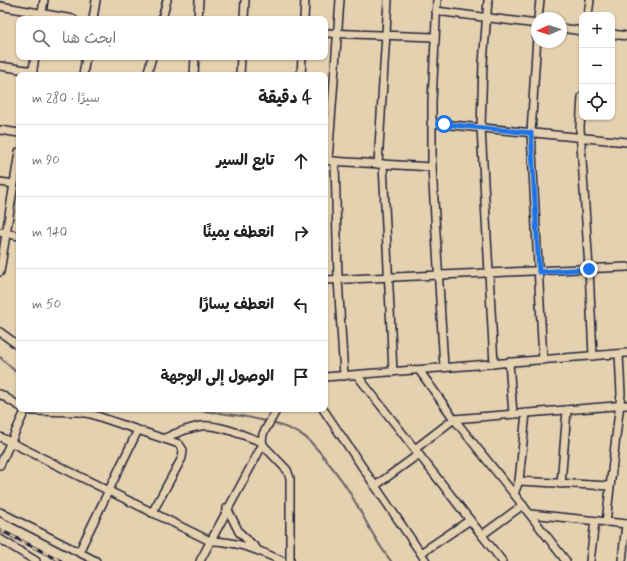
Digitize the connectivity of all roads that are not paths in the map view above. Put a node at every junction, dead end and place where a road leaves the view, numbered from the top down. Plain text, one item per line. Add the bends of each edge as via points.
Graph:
1 (44, 0) edge
2 (96, 0) edge
3 (167, 0) edge
4 (199, 0) edge
5 (245, 0) edge
6 (305, 0) edge
7 (340, 0) edge
8 (388, 0) edge
9 (437, 0) edge
10 (488, 0) edge
11 (540, 0) edge
12 (590, 0) edge
13 (0, 6) edge
14 (436, 11) junction
15 (539, 12) edge
16 (588, 12) edge
17 (42, 16) edge
18 (93, 16) edge
19 (163, 16) edge
20 (198, 16) edge
21 (244, 16) edge
22 (304, 16) edge
23 (487, 17) junction
24 (531, 23) edge
25 (567, 29) edge
26 (579, 31) edge
27 (328, 33) edge
28 (337, 34) junction
29 (615, 34) edge
30 (386, 35) junction
31 (627, 36) edge
32 (434, 37) junction
33 (536, 48) edge
34 (34, 60) edge
35 (86, 60) edge
36 (151, 60) edge
37 (196, 60) edge
38 (241, 60) edge
39 (302, 60) edge
40 (0, 66) edge
41 (27, 72) edge
42 (32, 72) edge
43 (84, 72) edge
44 (148, 72) edge
45 (194, 72) edge
46 (240, 72) edge
47 (301, 72) edge
48 (581, 120) edge
49 (431, 123) junction
50 (481, 128) junction
51 (0, 130) edge
52 (16, 133) edge
53 (531, 133) junction
54 (581, 138) junction
55 (627, 142) edge
56 (329, 161) edge
57 (381, 164) junction
58 (432, 167) junction
59 (16, 171) edge
60 (0, 182) edge
61 (14, 184) junction
62 (3, 233) edge
63 (16, 235) edge
64 (627, 267) edge
65 (589, 269) junction
66 (0, 272) edge
67 (539, 272) junction
68 (489, 273) junction
69 (439, 275) junction
70 (389, 277) junction
71 (338, 279) junction
72 (328, 280) edge
73 (0, 332) edge
74 (16, 344) edge
75 (623, 353) edge
76 (592, 356) junction
77 (543, 360) junction
78 (509, 362) junction
79 (494, 364) junction
80 (444, 367) junction
81 (419, 370) junction
82 (393, 372) junction
83 (357, 375) junction
84 (344, 376) junction
85 (328, 377) edge
86 (0, 394) edge
87 (16, 403) edge
88 (619, 405) junction
89 (627, 405) edge
90 (567, 410) junction
91 (22, 412) edge
92 (86, 412) edge
93 (274, 412) edge
94 (325, 412) edge
95 (526, 413) junction
96 (513, 414) junction
97 (454, 419) junction
98 (138, 430) junction
99 (0, 437) edge
100 (165, 438) junction
101 (11, 442) junction
102 (262, 443) junction
103 (417, 452) junction
104 (0, 465) edge
105 (519, 481) junction
106 (561, 484) junction
107 (375, 486) junction
108 (610, 486) junction
109 (109, 490) junction
110 (514, 494) junction
111 (523, 505) junction
112 (227, 508) junction
113 (0, 512) edge
114 (152, 513) junction
115 (530, 514) junction
116 (470, 520) junction
117 (595, 521) junction
118 (606, 522) junction
119 (626, 524) edge
120 (482, 535) junction
121 (0, 540) edge
122 (210, 541) junction
123 (257, 550) junction
124 (79, 552) junction
125 (421, 553) junction
126 (36, 561) edge
127 (96, 561) edge
128 (200, 561) edge
129 (282, 561) edge
130 (290, 561) edge
131 (426, 561) edge
132 (502, 561) edge
133 (566, 561) edge
134 (590, 561) edge
135 (622, 561) edge

1 - 17 street
2 - 18 street
3 - 19 street
4 - 20 street
5 - 21 street
6 - 22 street
7 - 28 street
8 - 30 street
9 - 14 street
10 - 23 street
11 - 15 street
12 - 16 street
13 - 17 street
14 - 23 street
14 - 32 street
23 - 24 street
23 - 50 street
25 - 26 street
27 - 28 street
28 - 30 street
28 - 56 street
29 - 31 street
30 - 32 street
30 - 57 street
32 - 49 street
33 - 53 street
34 - 42 street
35 - 43 street
36 - 44 street
37 - 45 street
38 - 46 street
39 - 47 street
40 - 41 street
48 - 54 street
49 - 50 street
49 - 58 street
50 - 53 street
50 - 68 street
51 - 52 street
53 - 54 street
53 - 67 street
54 - 55 street
54 - 65 street
56 - 57 street
56 - 71 street
57 - 58 street
57 - 70 street
58 - 69 street
59 - 61 street
60 - 61 street
61 - 62 street
62 - 63 street
62 - 66 street
64 - 65 street
65 - 67 street
65 - 76 street
67 - 68 street
67 - 77 street
68 - 69 street
68 - 79 street
69 - 70 street
69 - 80 street
70 - 71 street
70 - 82 street
71 - 72 street
71 - 84 street
73 - 74 street
75 - 76 street
75 - 88 street
76 - 77 street
77 - 78 street
78 - 79 street
78 - 96 street
79 - 80 street
80 - 81 street
81 - 82 street
81 - 97 street
82 - 83 street
83 - 84 street
83 - 103 street
84 - 85 street
86 - 87 street
88 - 89 street
88 - 90 street
88 - 108 street
90 - 95 street
90 - 106 street
91 - 101 street
92 - 98 street
93 - 102 street via 264,431
94 - 107 street
95 - 96 street
95 - 105 street
96 - 97 street
97 - 103 street
97 - 110 street
98 - 100 street
98 - 109 street
99 - 101 street
100 - 102 street via 188,429 212,426
100 - 114 street via 179,444 183,454
101 - 104 street
101 - 109 street
102 - 112 street
102 - 130 street via 287,470 290,478
103 - 107 street
103 - 116 street
105 - 106 street
105 - 110 street
106 - 108 street
107 - 125 street
108 - 118 street
109 - 114 street
109 - 124 street
110 - 111 street
111 - 115 street
111 - 120 street
112 - 122 street
112 - 123 street via 239,532
113 - 124 street
114 - 122 street
115 - 117 street
115 - 133 street
116 - 120 street
116 - 125 street
117 - 118 street
117 - 134 street
118 - 119 street
119 - 135 street
120 - 132 street
121 - 126 street
122 - 123 street via 221,541
122 - 128 street
123 - 129 street
124 - 127 street
125 - 131 street

